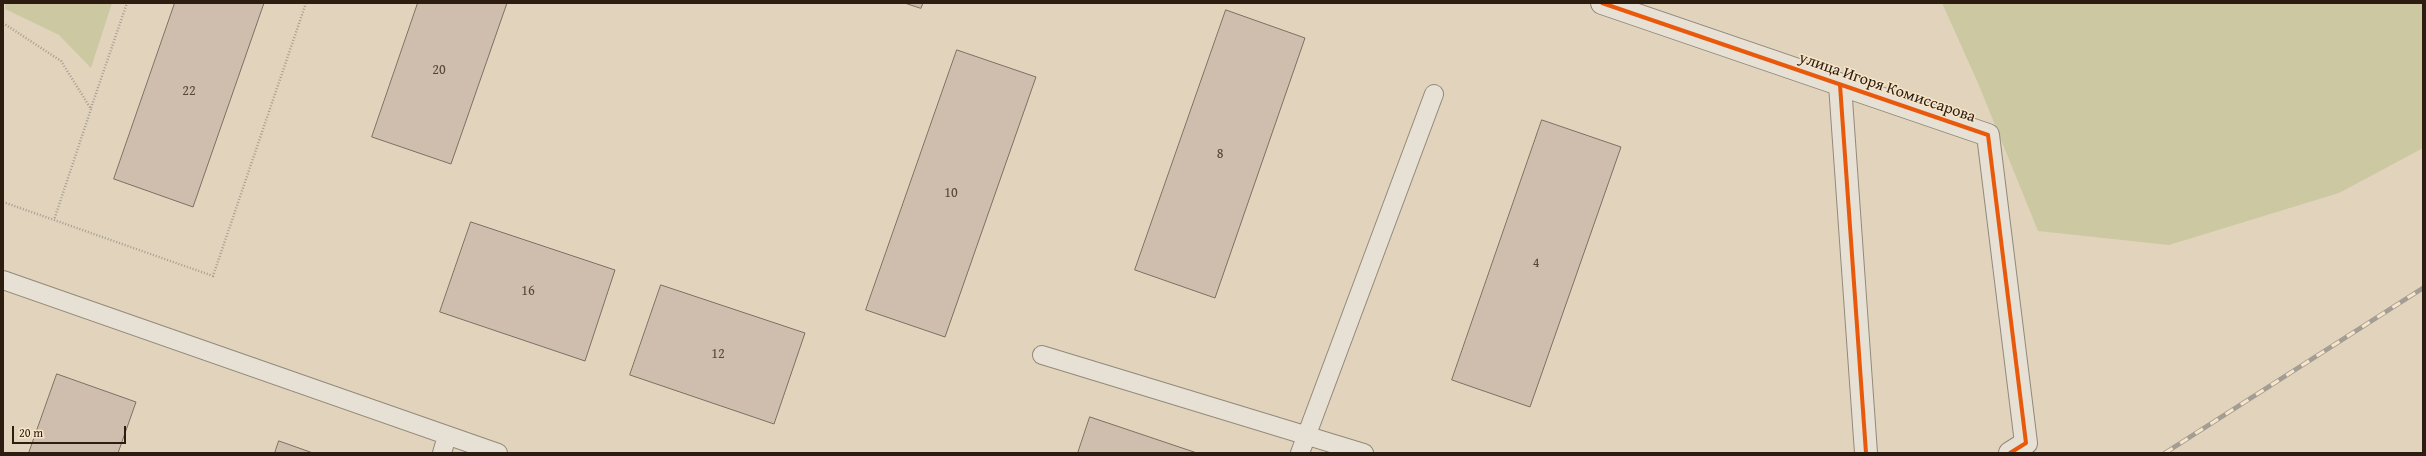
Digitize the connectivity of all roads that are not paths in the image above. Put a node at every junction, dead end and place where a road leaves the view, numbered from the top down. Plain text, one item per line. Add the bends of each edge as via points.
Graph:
1 (1602, 3) edge
2 (1840, 85) junction
3 (1434, 94) dead end
4 (3, 280) edge
5 (1042, 355) dead end
6 (1306, 435) junction
7 (445, 445) edge
8 (498, 453) edge
9 (1300, 453) edge
10 (1364, 453) edge
11 (1866, 453) edge
12 (2010, 453) edge

1 - 2 street, улица Игоря Комиссарова
2 - 11 street
2 - 12 street, улица Игоря Комиссарова via 1988,136 2026,443
3 - 6 lane
4 - 7 lane
5 - 6 lane
6 - 9 lane
6 - 10 lane
7 - 8 lane

